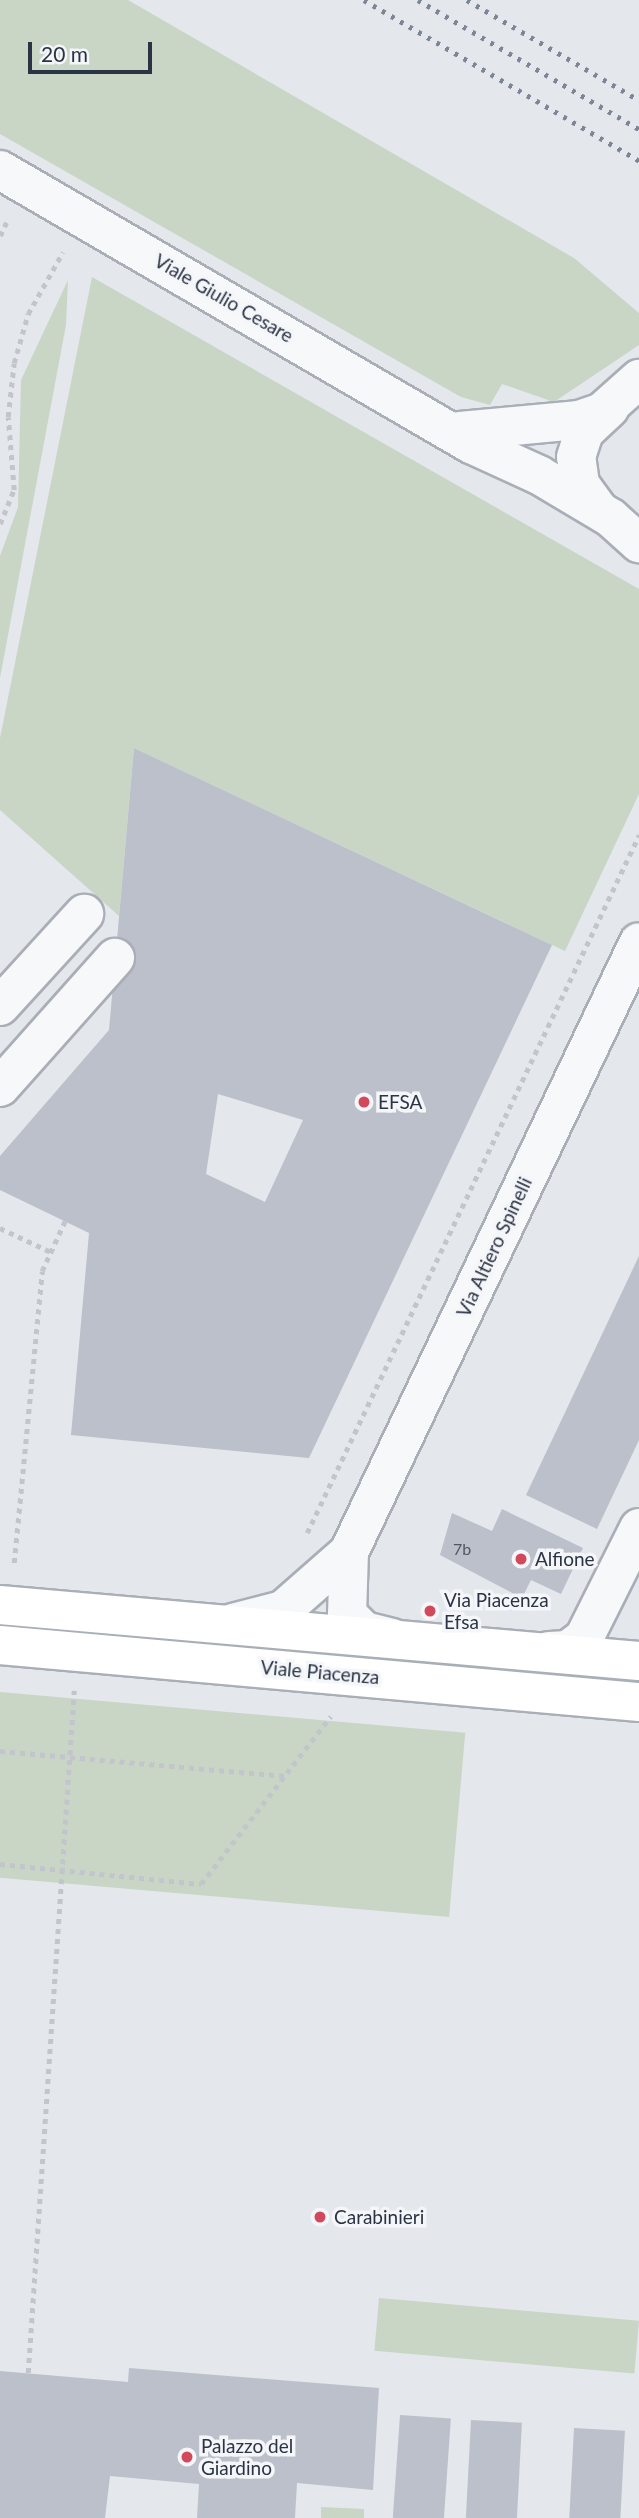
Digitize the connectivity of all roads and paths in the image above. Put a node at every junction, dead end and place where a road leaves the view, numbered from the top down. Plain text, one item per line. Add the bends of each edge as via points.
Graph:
1 (0, 170) edge
2 (83, 217) junction
3 (639, 379) edge
4 (639, 401) edge
5 (602, 412) junction
6 (449, 426) junction
7 (622, 519) edge
8 (0, 524) edge
9 (639, 543) edge
10 (639, 835) edge
11 (84, 914) dead end
12 (639, 942) edge
13 (115, 958) dead end
14 (0, 1006) edge
15 (0, 1087) edge
16 (65, 1221) dead end
17 (0, 1228) edge
18 (51, 1252) junction
19 (639, 1528) edge
20 (301, 1543) dead end
21 (349, 1552) junction
22 (7, 1562) dead end
23 (15, 1563) junction
24 (28, 1564) dead end
25 (0, 1605) edge
26 (215, 1623) junction
27 (393, 1638) junction
28 (0, 1645) edge
29 (613, 1649) edge
30 (74, 1690) dead end
31 (639, 1702) edge
32 (338, 1707) dead end
33 (0, 1751) edge
34 (69, 1757) junction
35 (285, 1776) junction
36 (0, 1864) edge
37 (61, 1870) junction
38 (28, 2373) dead end

1 - 2 street, Viale Giulio Cesare
2 - 6 street, Viale Giulio Cesare
2 - 8 path via 28,314 14,363 8,417 14,490
3 - 5 street
4 - 5 street
5 - 6 street via 535,429 474,433
5 - 7 street via 584,432 576,457 580,484
6 - 7 street, Viale Giulio Cesare
7 - 9 street
10 - 20 path
11 - 14 street
12 - 21 street, Via Altiero Spinelli
13 - 15 street
16 - 18 path
17 - 18 path
18 - 23 path via 42,1271
19 - 29 street
21 - 26 street, Via Altiero Spinelli via 273,1615
21 - 27 street, Via Altiero Spinelli via 347,1614 364,1630
22 - 23 path
23 - 24 path
25 - 26 main road, Viale Piacenza
26 - 27 main road, Viale Piacenza
27 - 29 main road, Viale Piacenza via 549,1651
28 - 31 main road, Viale Piacenza
30 - 34 path
32 - 35 path
33 - 34 path
34 - 35 path
34 - 37 path
35 - 37 path via 201,1884
36 - 37 path
37 - 38 path

